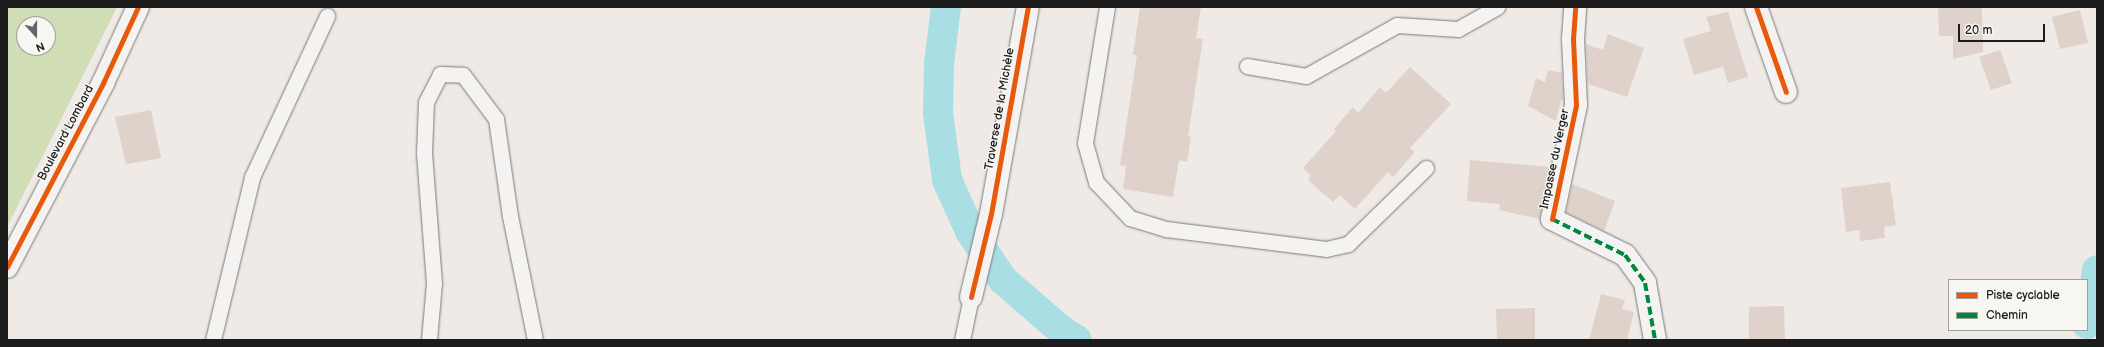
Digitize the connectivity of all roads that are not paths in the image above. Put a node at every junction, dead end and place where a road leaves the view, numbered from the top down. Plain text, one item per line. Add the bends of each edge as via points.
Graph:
1 (138, 7) edge
2 (1028, 7) edge
3 (1107, 7) edge
4 (1497, 7) edge
5 (1575, 7) edge
6 (1756, 7) edge
7 (327, 16) dead end
8 (1247, 66) dead end
9 (1786, 92) dead end
10 (1426, 168) dead end
11 (7, 267) edge
12 (971, 297) joint
13 (213, 340) edge
14 (429, 340) edge
15 (535, 340) edge
16 (962, 340) edge
17 (1656, 340) edge

1 - 11 street, Boulevard Lombard via 103,83
2 - 12 street, Traverse de la Michèle via 992,214
3 - 10 lane via 1085,143 1096,182 1130,218 1166,229 1326,249 1348,244
4 - 8 lane via 1458,29 1397,25 1306,76
5 - 17 street, Impasse du Verger via 1573,39 1576,105 1552,220 1625,255 1645,283
6 - 9 street
7 - 13 lane via 252,177
12 - 16 lane
14 - 15 lane via 434,283 424,153 426,102 440,74 463,76 496,119 510,216

